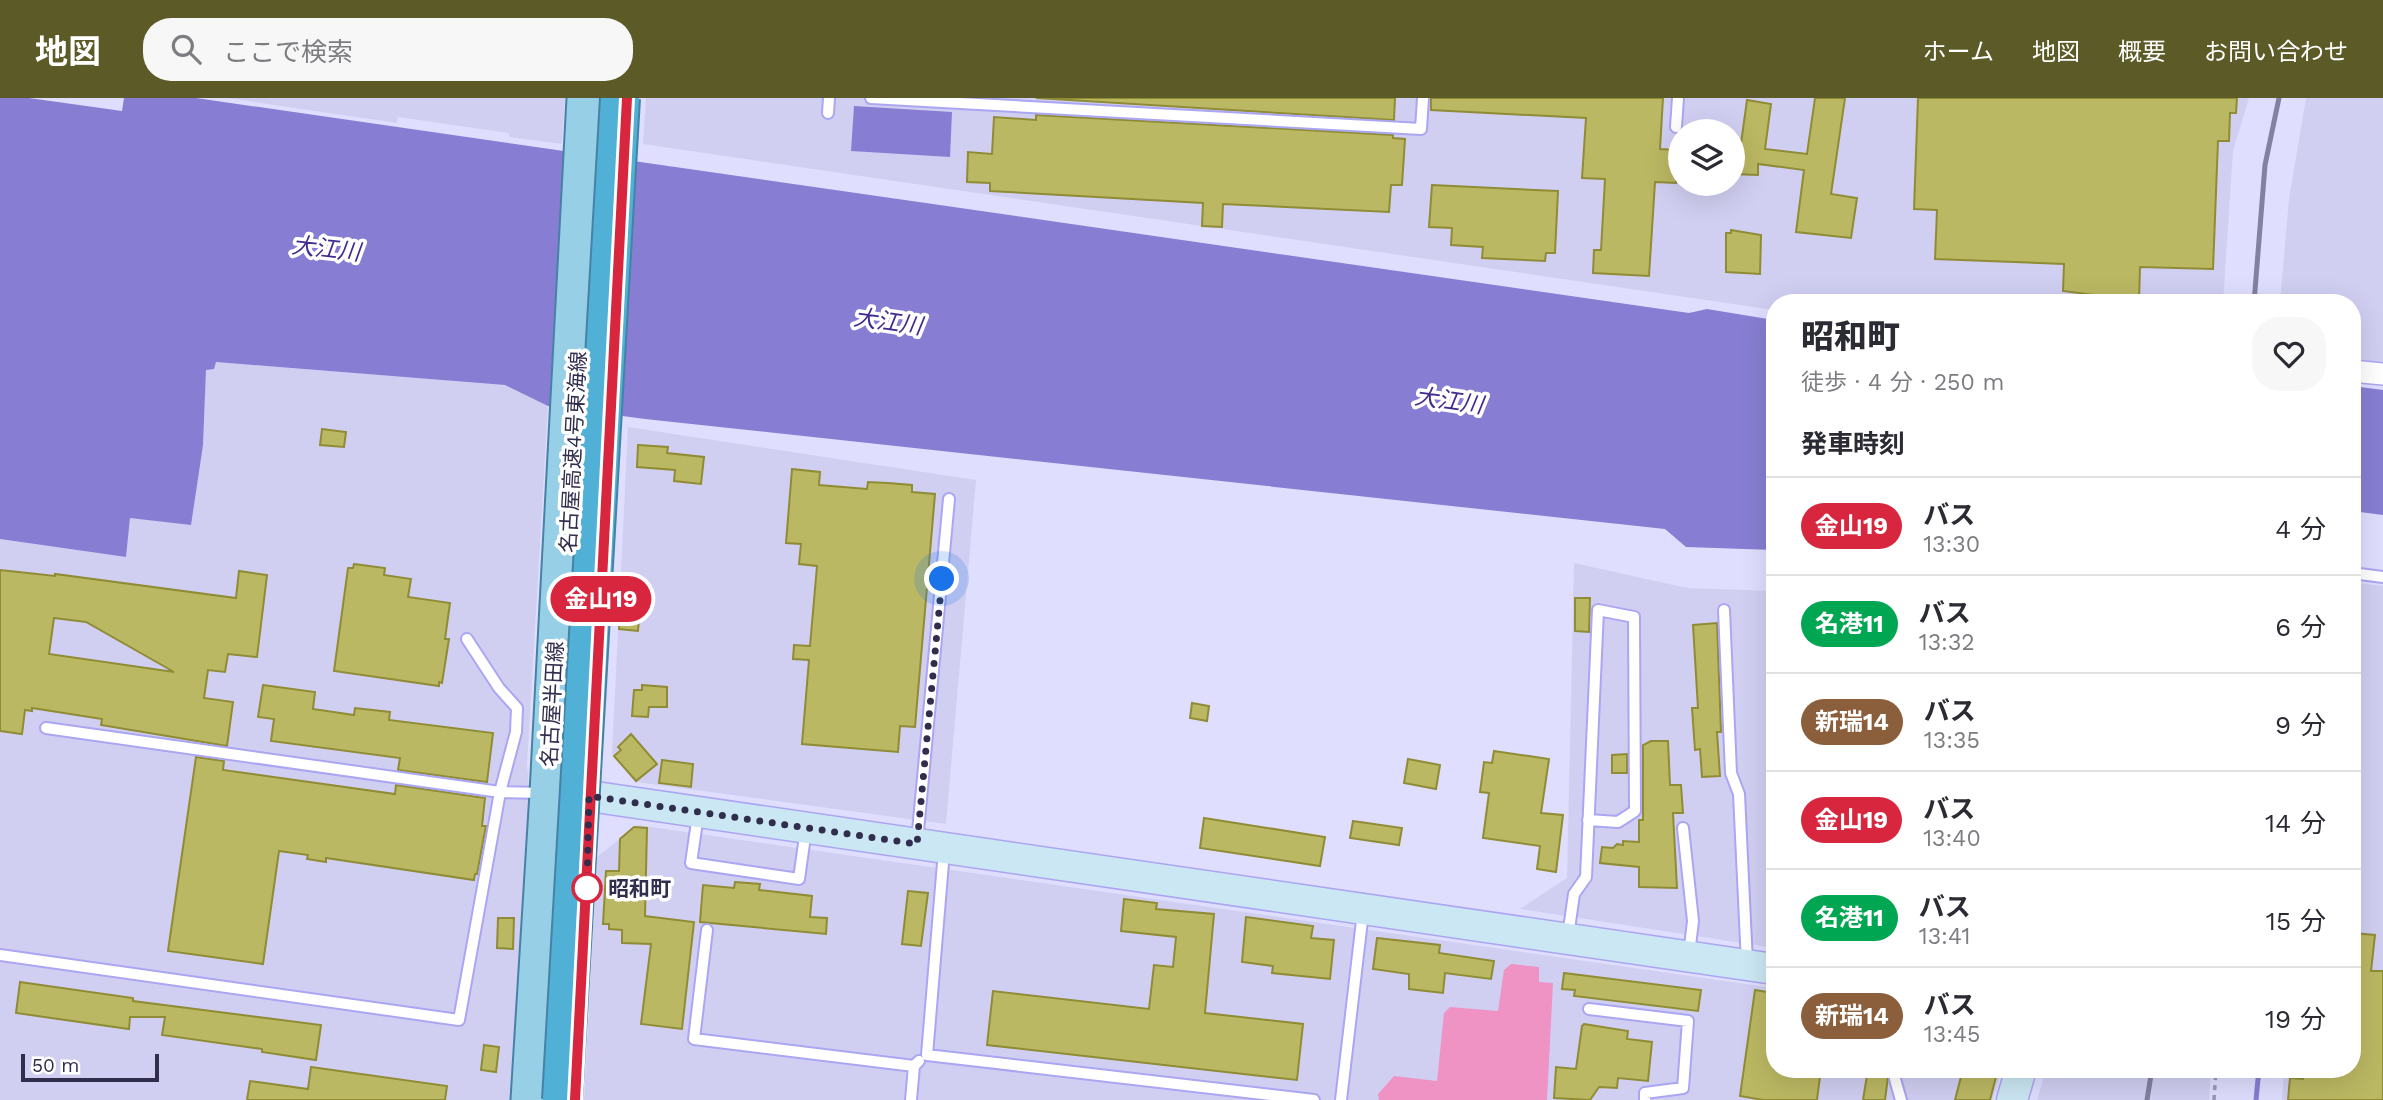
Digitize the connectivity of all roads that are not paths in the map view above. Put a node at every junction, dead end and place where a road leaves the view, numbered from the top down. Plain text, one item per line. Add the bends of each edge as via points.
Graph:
1 (584, 98) edge
2 (595, 98) edge
3 (620, 98) edge
4 (627, 98) edge
5 (829, 98) edge
6 (871, 98) edge
7 (1423, 98) edge
8 (1678, 98) edge
9 (828, 113) dead end
10 (1677, 119) edge
11 (2361, 371) edge
12 (2383, 374) edge
13 (949, 499) dead end
14 (2361, 574) edge
15 (2383, 577) edge
16 (1724, 610) dead end
17 (467, 639) dead end
18 (46, 728) dead end
19 (500, 792) junction
20 (566, 795) junction
21 (698, 812) junction
22 (1588, 820) junction
23 (806, 828) junction
24 (1683, 828) dead end
25 (930, 846) junction
26 (1363, 909) junction
27 (707, 930) dead end
28 (1567, 939) junction
29 (0, 955) edge
30 (1689, 956) junction
31 (1761, 967) edge
32 (1589, 1009) dead end
33 (926, 1055) junction
34 (914, 1066) junction
35 (2018, 1078) edge
36 (1895, 1079) dead end
37 (528, 1100) edge
38 (538, 1100) edge
39 (562, 1100) edge
40 (575, 1100) edge
41 (911, 1100) edge
42 (1314, 1100) edge
43 (1341, 1100) edge
44 (1644, 1100) edge
45 (1901, 1100) edge
46 (2012, 1100) edge

1 - 20 main road, 名古屋半田線 via 567,433
2 - 38 highway, 名古屋高速4号東海線
3 - 39 highway, 名古屋高速4号東海線, bridge
4 - 20 main road, 名古屋半田線 via 610,441
5 - 9 lane
6 - 7 lane via 1421,129
8 - 10 lane
11 - 12 street
13 - 25 lane
14 - 15 lane
16 - 31 lane via 1731,772 1739,794
17 - 19 lane via 517,708 516,732
18 - 19 lane
19 - 20 lane
19 - 29 lane via 459,1020
20 - 21 street
20 - 37 main road, 名古屋半田線
20 - 40 main road, 名古屋半田線 via 586,930
21 - 23 street
21 - 23 lane via 691,863 799,879
22 - 22 lane via 1590,794 1598,610 1634,617 1634,811 1618,822
22 - 28 lane via 1586,877 1574,894
23 - 25 street
24 - 30 lane via 1693,920
25 - 26 street
25 - 33 lane
26 - 28 street
26 - 43 lane
27 - 34 lane via 694,1039
28 - 30 street
30 - 31 street
32 - 44 lane via 1688,1021 1683,1088 1645,1093
33 - 34 lane
33 - 42 lane
34 - 41 lane
35 - 46 street
36 - 45 lane

